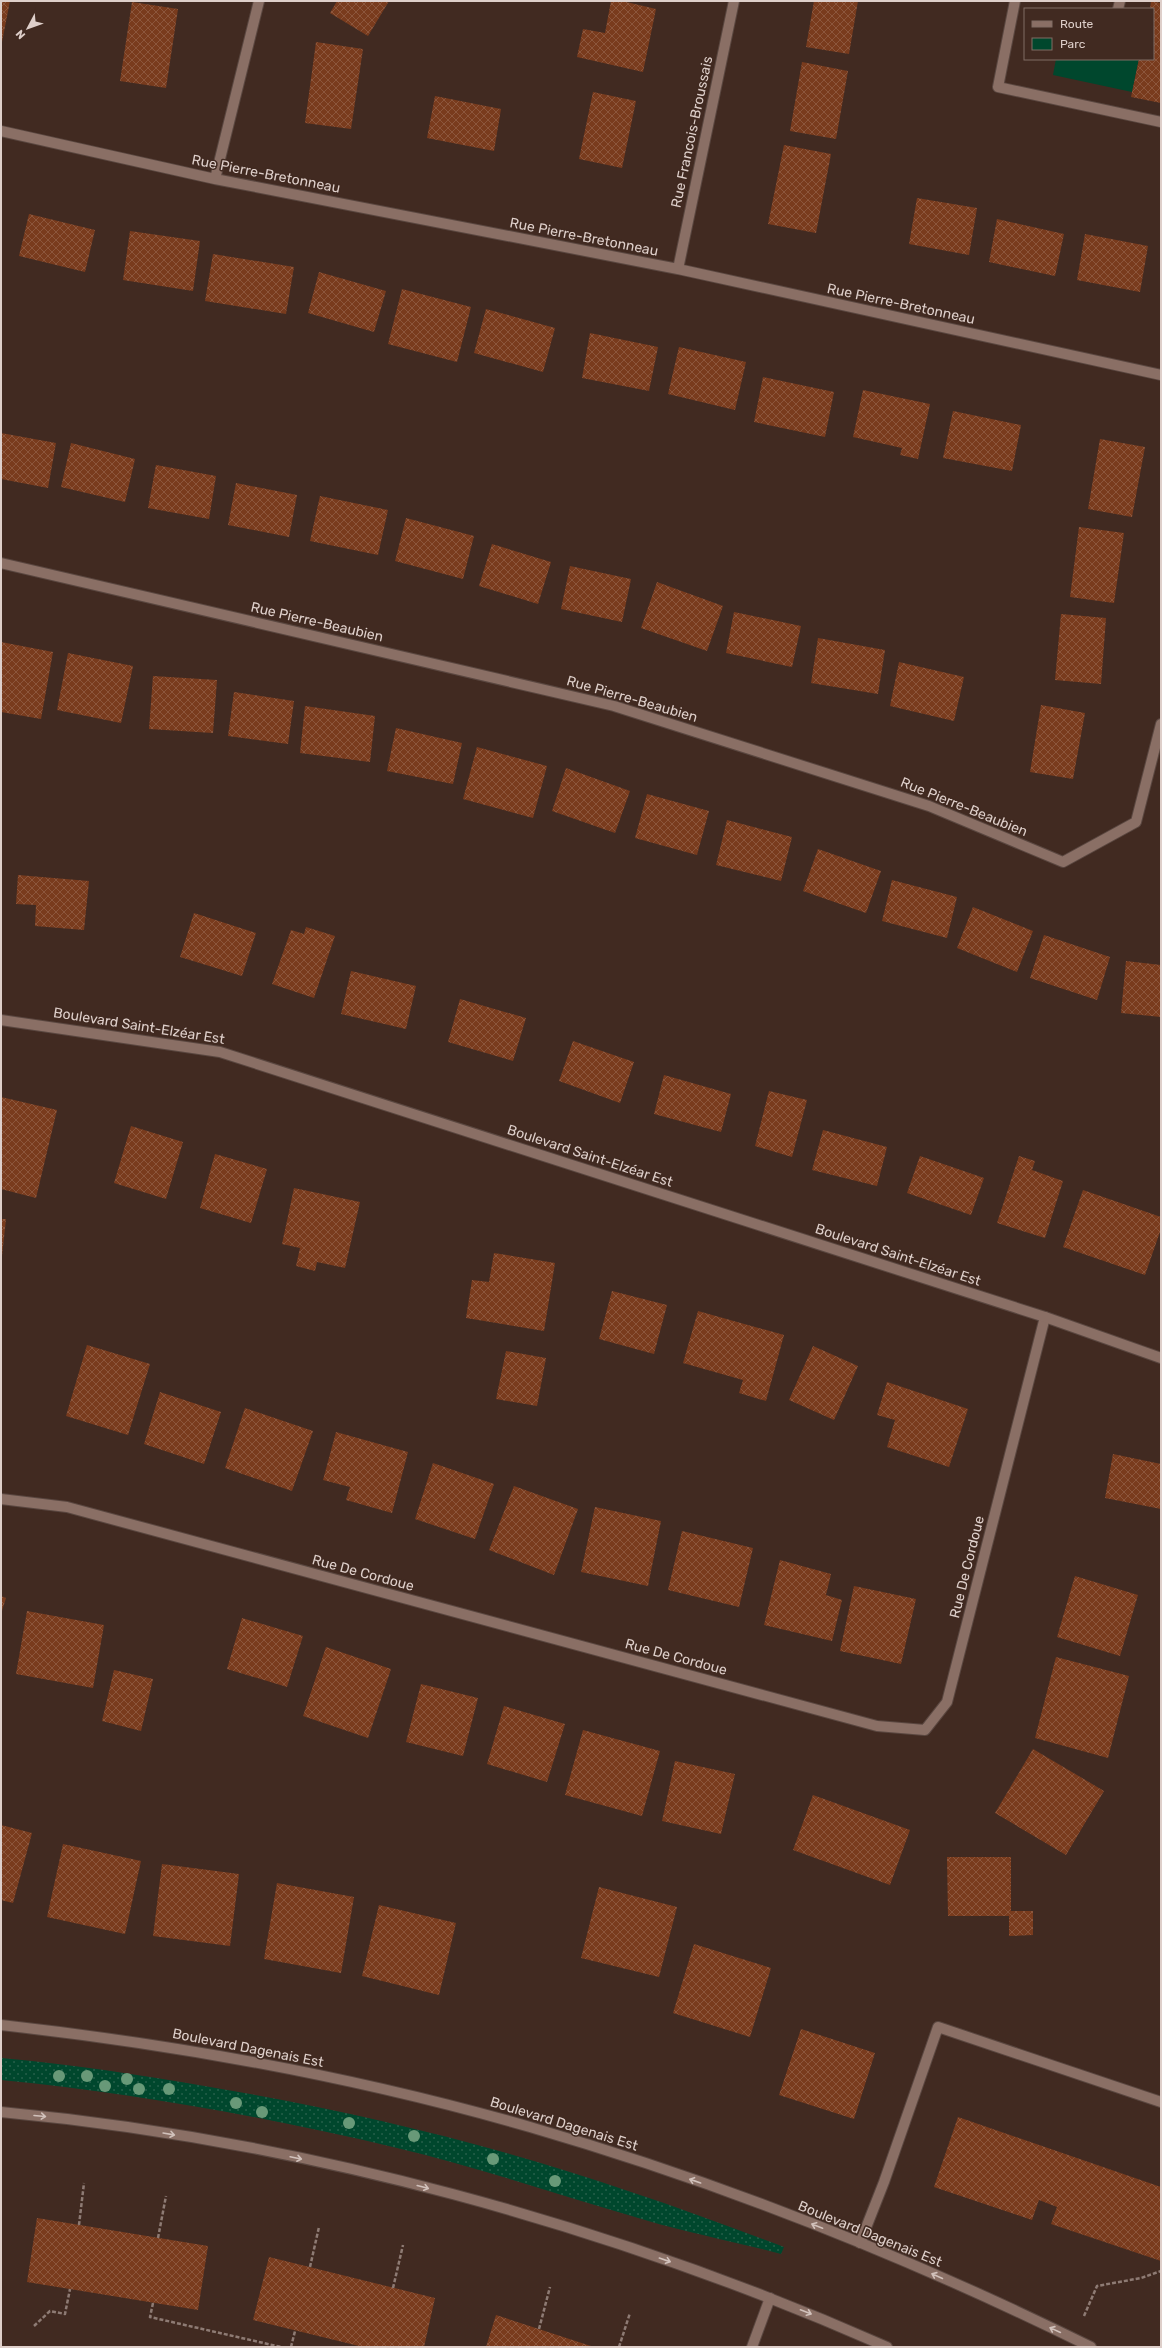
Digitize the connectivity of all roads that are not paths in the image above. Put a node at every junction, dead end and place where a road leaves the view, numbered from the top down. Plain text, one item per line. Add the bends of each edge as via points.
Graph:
1 (260, 1) edge
2 (734, 1) edge
3 (1015, 1) edge
4 (1161, 122) edge
5 (1, 131) edge
6 (215, 179) junction
7 (678, 269) junction
8 (1161, 375) edge
9 (1, 564) edge
10 (1161, 724) edge
11 (1, 1020) edge
12 (1045, 1317) junction
13 (1161, 1358) edge
14 (1, 1499) edge
15 (1, 2025) edge
16 (1161, 2102) edge
17 (1, 2112) edge
18 (860, 2243) junction
19 (770, 2298) junction
20 (752, 2347) edge
21 (887, 2347) edge
22 (1091, 2347) edge

1 - 6 street
2 - 7 street, Rue Francois-Broussais
3 - 4 street via 998,87
5 - 6 street, Rue Pierre-Bretonneau
6 - 7 street, Rue Pierre-Bretonneau
7 - 8 street, Rue Pierre-Bretonneau
9 - 10 street, Rue Pierre-Beaubien via 614,706 929,806 1063,862 1136,822
11 - 12 street, Boulevard Saint-Elzéar Est via 220,1052
12 - 13 street, Boulevard Saint-Elzéar Est
12 - 14 street, Rue De Cordoue via 947,1702 925,1730 877,1726 67,1508
18 -> 15 street, Boulevard Dagenais Est via 733,2194 631,2159 479,2113 326,2076 218,2055 63,2031
16 - 18 street via 938,2027
17 -> 19 street via 152,2131 247,2148 390,2179 620,2244
22 -> 18 street, Boulevard Dagenais Est
19 - 20 street
19 -> 21 street

